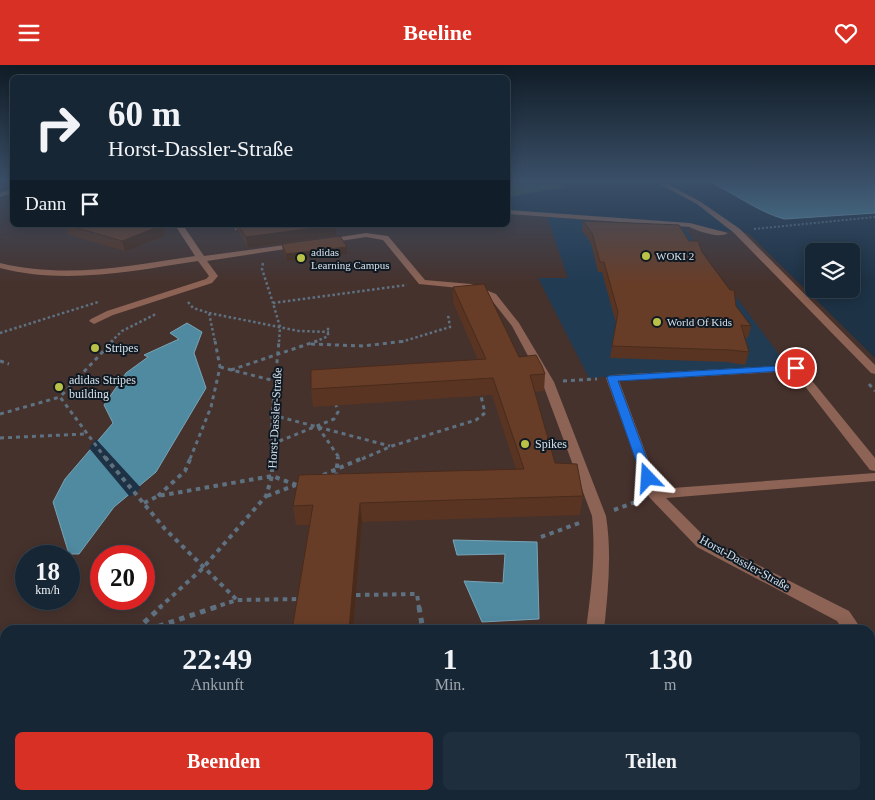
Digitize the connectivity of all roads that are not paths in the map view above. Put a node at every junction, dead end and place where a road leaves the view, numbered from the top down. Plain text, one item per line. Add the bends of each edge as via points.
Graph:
1 (540, 214) edge
2 (714, 214) edge
3 (180, 227) edge
4 (724, 233) dead end
5 (321, 242) edge
6 (312, 243) edge
7 (201, 259) junction
8 (0, 265) edge
9 (94, 321) dead end
10 (875, 371) edge
11 (875, 467) edge
12 (875, 477) edge
13 (654, 494) junction
14 (596, 625) edge
15 (849, 625) edge

1 - 4 street via 690,225
2 - 10 street via 737,231
3 - 7 street
5 - 14 street via 366,235 385,238 422,282 471,287 493,295 516,325 548,382 598,516 602,538
6 - 7 street
7 - 8 street via 82,273 28,271
7 - 9 street via 214,276 209,281
11 - 13 street, Horst-Dassler-Straße via 796,368 612,378
12 - 13 street
13 - 15 street, Horst-Dassler-Straße via 702,543 843,616

